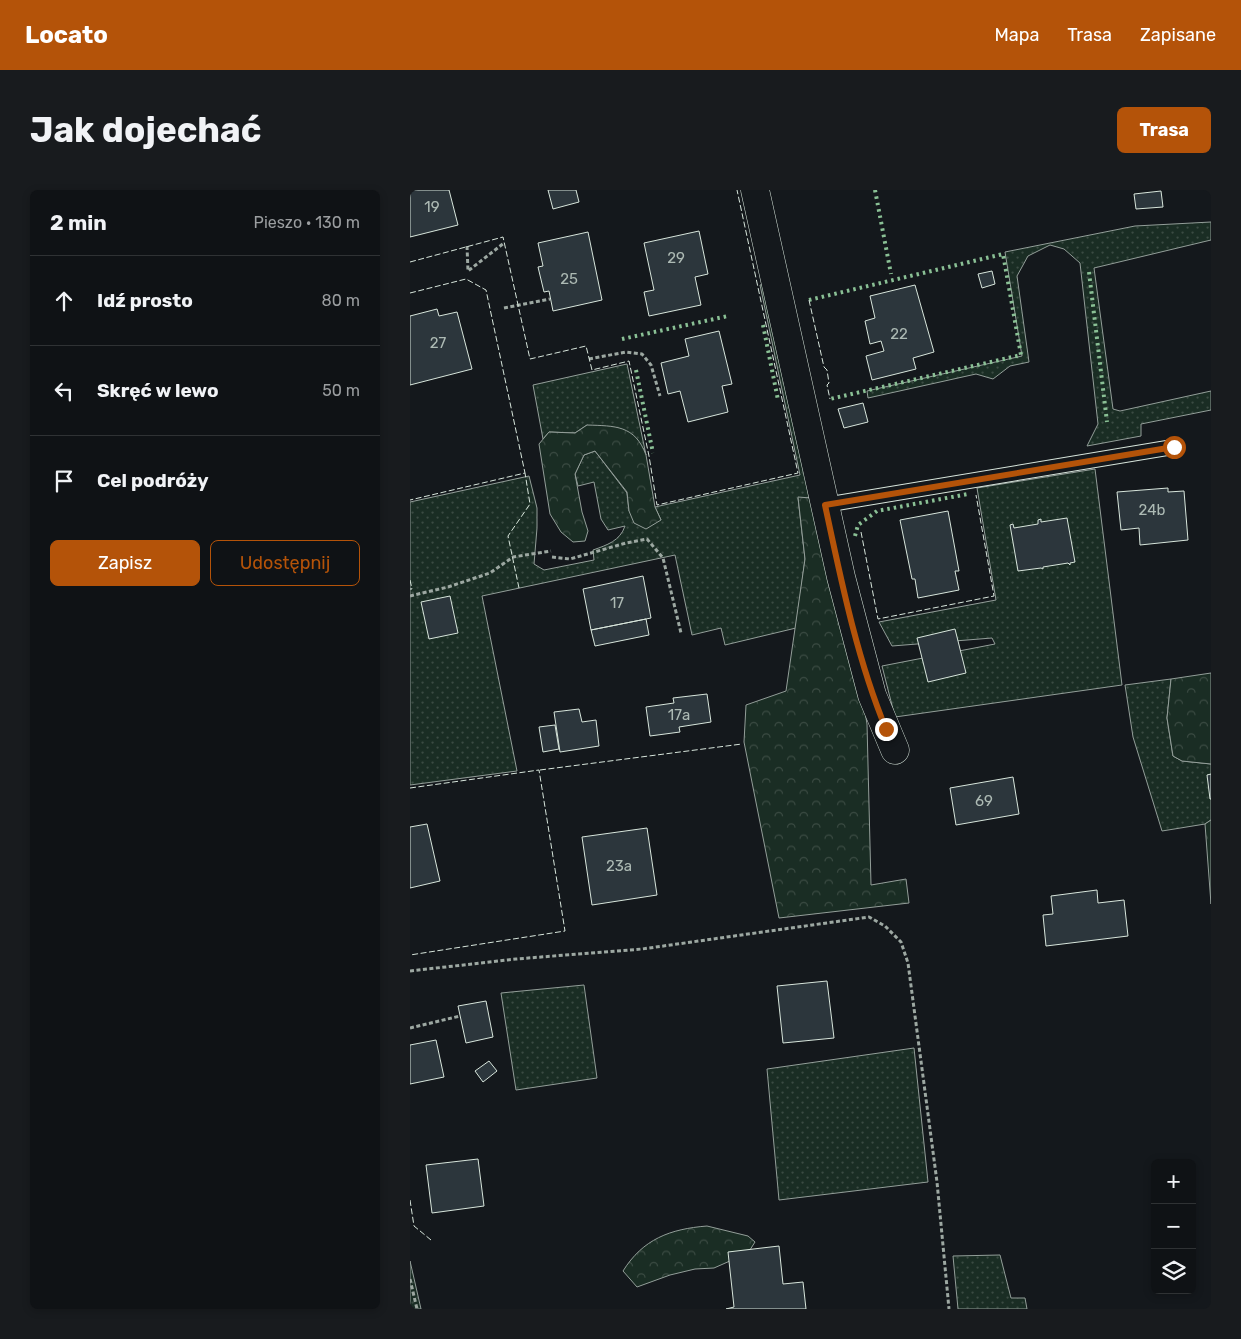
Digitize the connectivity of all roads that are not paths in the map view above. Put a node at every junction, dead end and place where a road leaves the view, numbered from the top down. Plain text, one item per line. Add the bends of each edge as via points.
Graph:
1 (755, 190) edge
2 (1174, 447) dead end
3 (825, 505) junction
4 (895, 750) dead end

1 - 3 street
2 - 3 lane
3 - 4 street via 872,695

